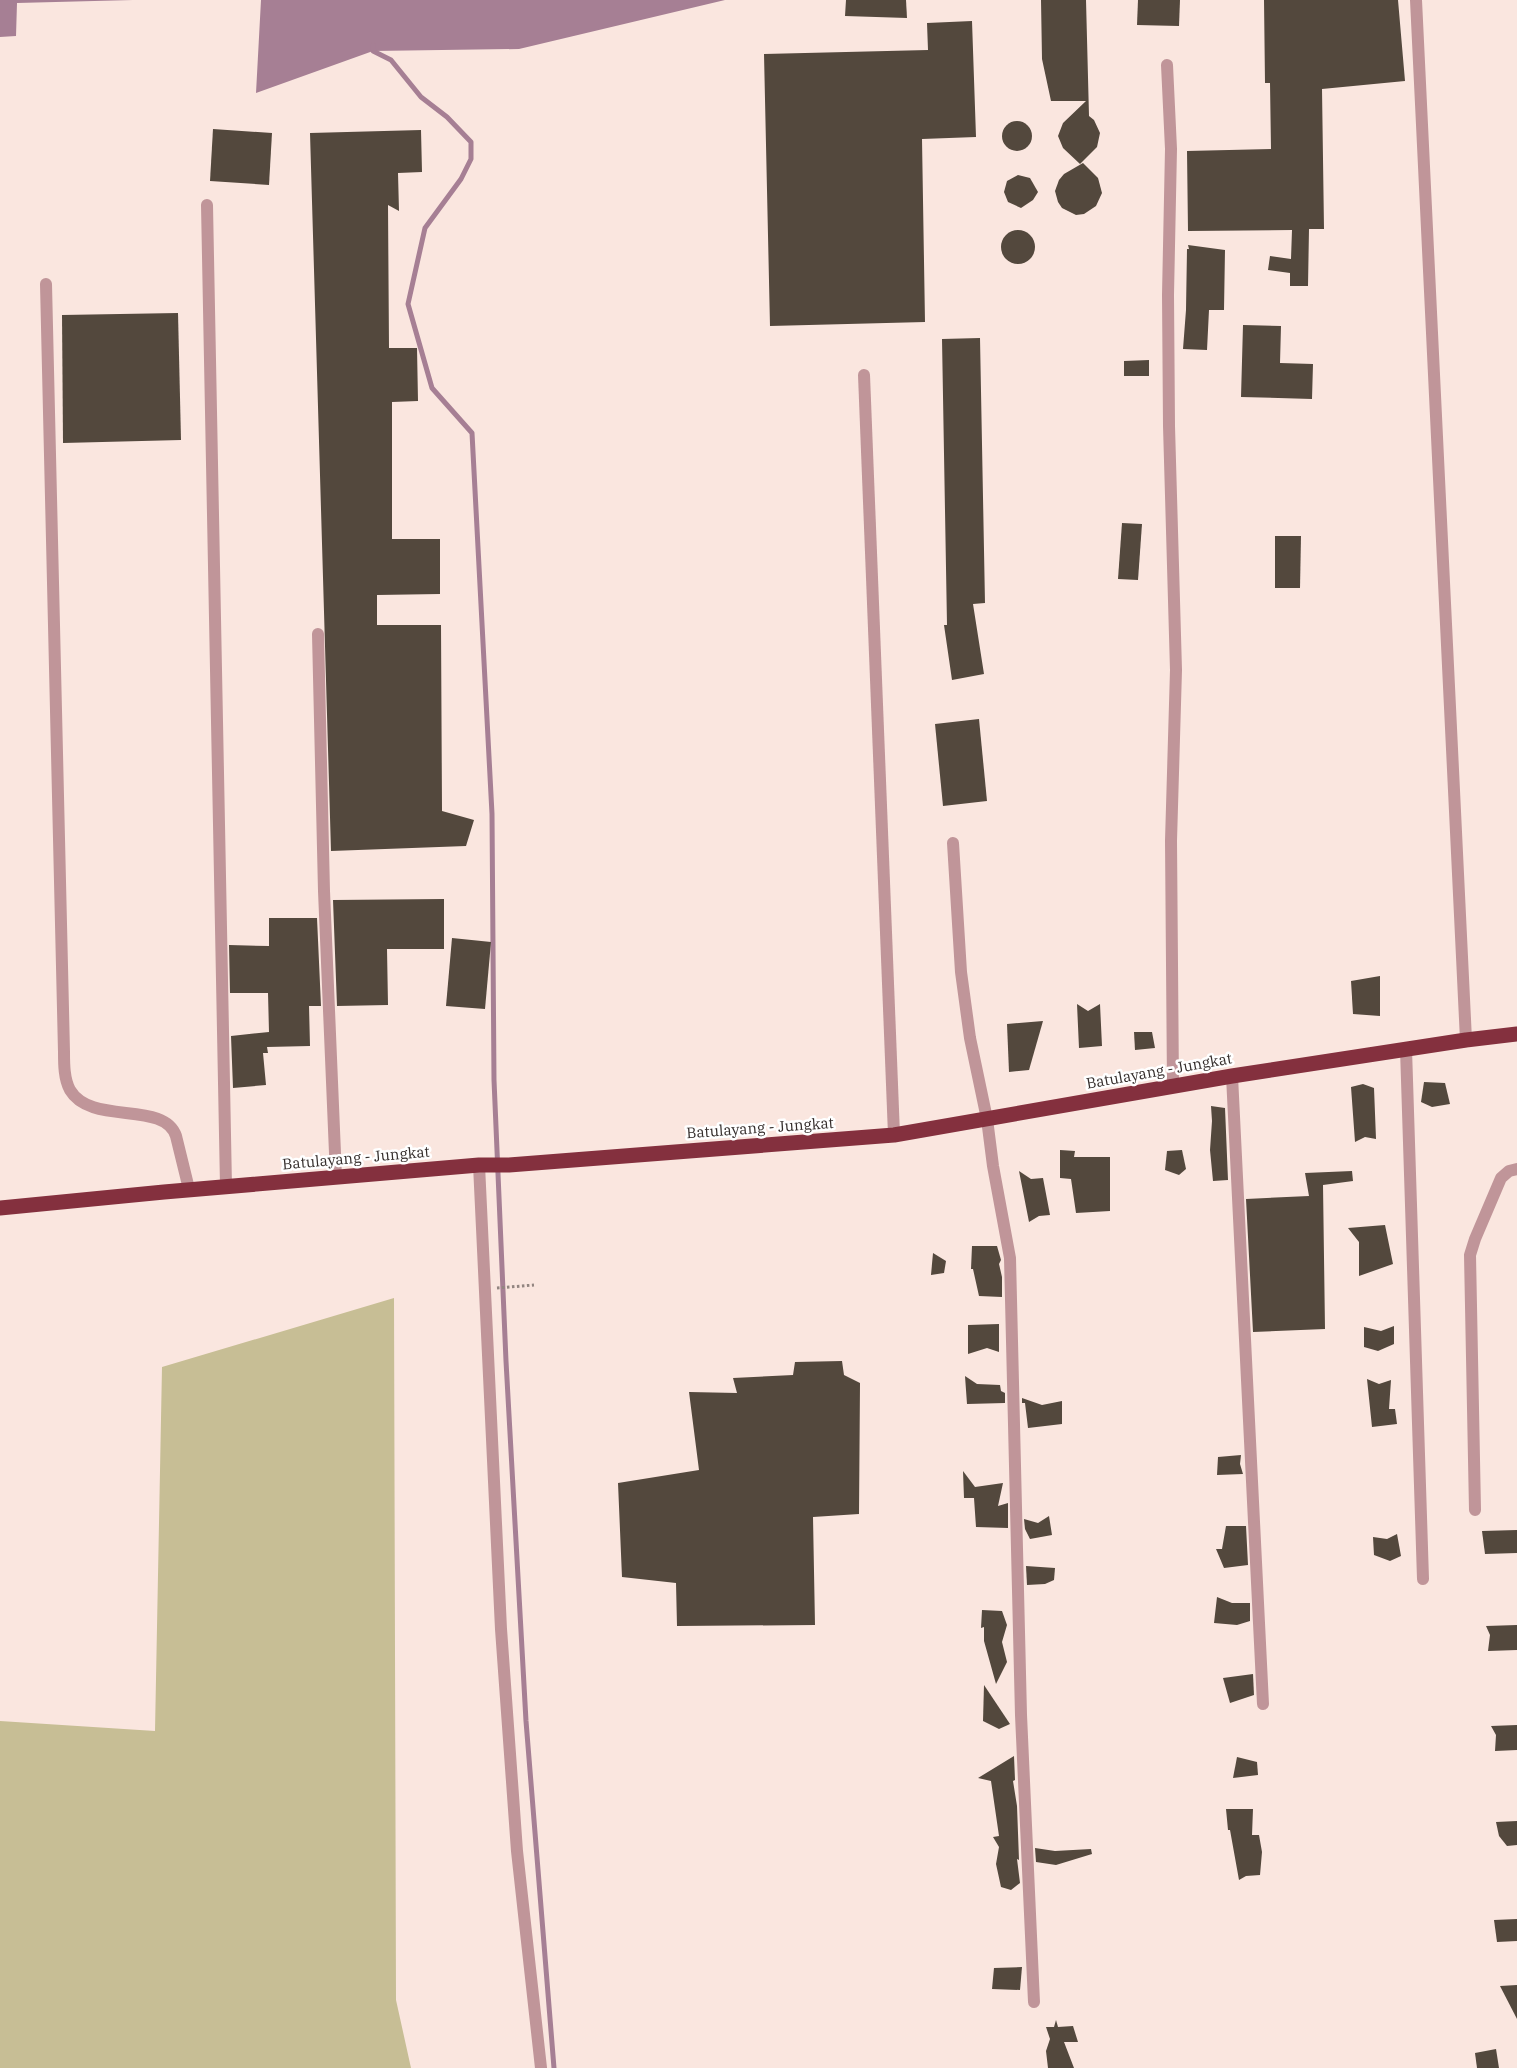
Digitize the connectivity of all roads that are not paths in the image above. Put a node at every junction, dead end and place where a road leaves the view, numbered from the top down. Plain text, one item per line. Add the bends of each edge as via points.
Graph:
1 (1416, 0) edge
2 (1167, 65) dead end
3 (207, 206) dead end
4 (46, 284) dead end
5 (864, 375) dead end
6 (318, 634) dead end
7 (953, 843) dead end
8 (1517, 1034) edge
9 (1466, 1040) junction
10 (1406, 1049) junction
11 (1232, 1076) junction
12 (1173, 1087) junction
13 (987, 1119) junction
14 (894, 1135) junction
15 (483, 1165) junction
16 (1517, 1169) edge
17 (336, 1177) junction
18 (226, 1186) junction
19 (189, 1189) junction
20 (0, 1208) edge
21 (1475, 1510) dead end
22 (1423, 1579) dead end
23 (1262, 1704) dead end
24 (1034, 2002) dead end
25 (541, 2068) edge

1 - 9 street
2 - 12 street via 1171,150 1169,426 1176,670 1171,841
3 - 18 street
4 - 19 street via 66,1082 78,1100 88,1106 156,1119 174,1129
5 - 14 street
6 - 17 street via 324,900
7 - 13 street via 961,972 970,1038
8 - 9 highway, Batulayang - Jungkat
9 - 10 highway, Batulayang - Jungkat
10 - 11 highway, Batulayang - Jungkat
10 - 22 street
11 - 12 highway, Batulayang - Jungkat
11 - 23 street
12 - 13 highway, Batulayang - Jungkat
13 - 14 highway, Batulayang - Jungkat
13 - 24 street via 1010,1258 1021,1715
14 - 15 highway, Batulayang - Jungkat
15 - 17 highway, Batulayang - Jungkat
15 - 25 street via 500,1629 518,1860
16 - 21 street via 1500,1178 1470,1255
17 - 18 highway, Batulayang - Jungkat
18 - 19 highway, Batulayang - Jungkat
19 - 20 highway, Batulayang - Jungkat

